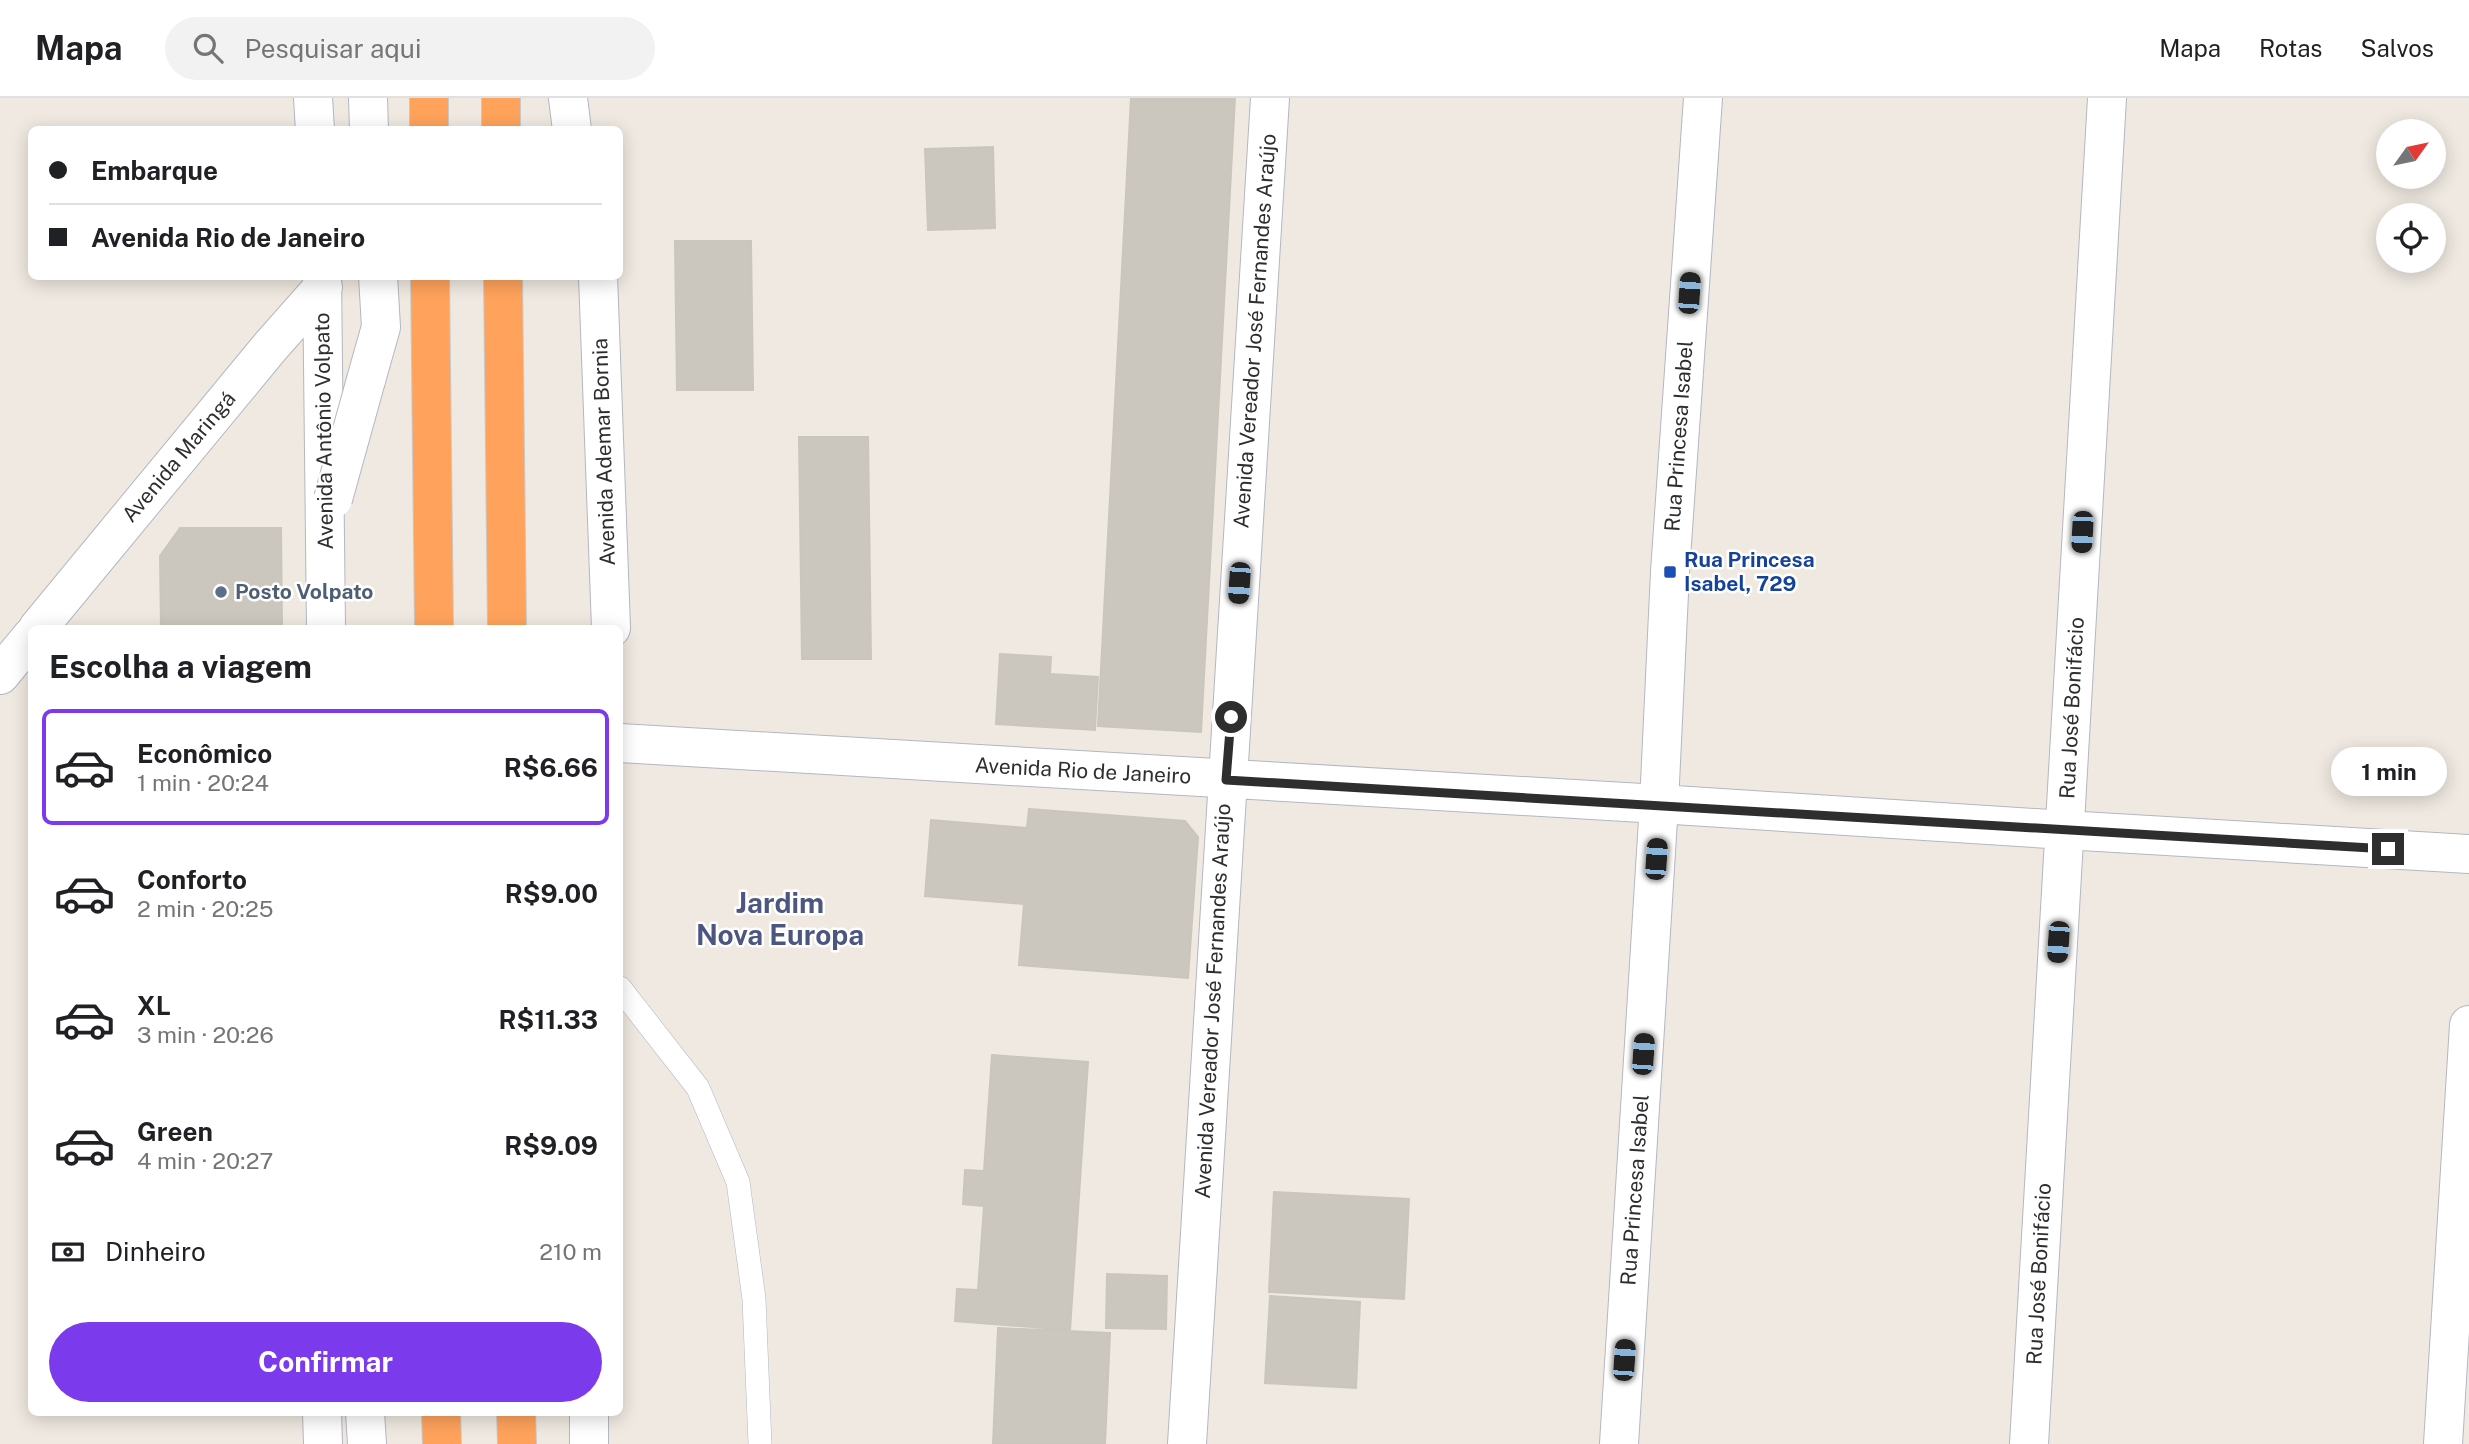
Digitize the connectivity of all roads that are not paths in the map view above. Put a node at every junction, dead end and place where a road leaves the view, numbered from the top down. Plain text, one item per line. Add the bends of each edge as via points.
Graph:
1 (313, 98) edge
2 (368, 98) edge
3 (429, 98) edge
4 (501, 98) edge
5 (568, 98) edge
6 (591, 98) edge
7 (1270, 98) edge
8 (1703, 98) edge
9 (2107, 98) edge
10 (315, 126) edge
11 (369, 126) edge
12 (429, 126) edge
13 (502, 126) edge
14 (572, 126) edge
15 (592, 126) edge
16 (378, 280) edge
17 (430, 280) edge
18 (503, 280) edge
19 (592, 280) edge
20 (598, 280) edge
21 (323, 282) edge
22 (600, 344) junction
23 (329, 512) junction
24 (40, 625) edge
25 (326, 625) edge
26 (434, 625) edge
27 (507, 625) edge
28 (611, 625) edge
29 (28, 641) edge
30 (0, 675) edge
31 (623, 743) edge
32 (1226, 780) junction
33 (1659, 804) junction
34 (2065, 831) junction
35 (2469, 853) edge
36 (623, 992) edge
37 (2469, 1025) edge
38 (322, 1416) edge
39 (365, 1416) edge
40 (441, 1416) edge
41 (516, 1416) edge
42 (589, 1416) edge
43 (616, 1416) edge
44 (323, 1444) edge
45 (367, 1444) edge
46 (442, 1444) edge
47 (517, 1444) edge
48 (589, 1444) edge
49 (616, 1444) edge
50 (760, 1444) edge
51 (1187, 1444) edge
52 (1619, 1444) edge
53 (2029, 1444) edge
54 (2443, 1444) edge

1 - 10 street
2 - 11 street
3 - 12 highway
4 - 13 highway
5 - 14 street
6 - 15 street
7 - 32 street, Avenida Vereador José Fernandes Araújo
8 - 33 street, Rua Princesa Isabel
9 - 34 street, Rua José Bonifácio
16 - 23 street, bridge via 381,327
17 - 26 highway
18 - 27 highway
19 - 22 street
20 - 22 street, Avenida Ademar Bornia
21 - 23 street, Avenida Antônio Volpato
21 - 24 street, Avenida Maringá
22 - 28 street, Avenida Ademar Bornia
23 - 25 street, Avenida Antônio Volpato
29 - 30 street
31 - 32 street, Avenida Rio de Janeiro
32 - 33 street, Avenida Rio de Janeiro
32 - 51 street, Avenida Vereador José Fernandes Araújo
33 - 34 street, Avenida Rio de Janeiro
33 - 52 street, Rua Princesa Isabel
34 - 35 street, Avenida Rio de Janeiro
34 - 53 street, Rua José Bonifácio
36 - 50 lane via 698,1088 738,1182 754,1299
37 - 54 street
38 - 44 street
39 - 45 street
40 - 46 highway
41 - 47 highway
42 - 48 street
43 - 49 street

